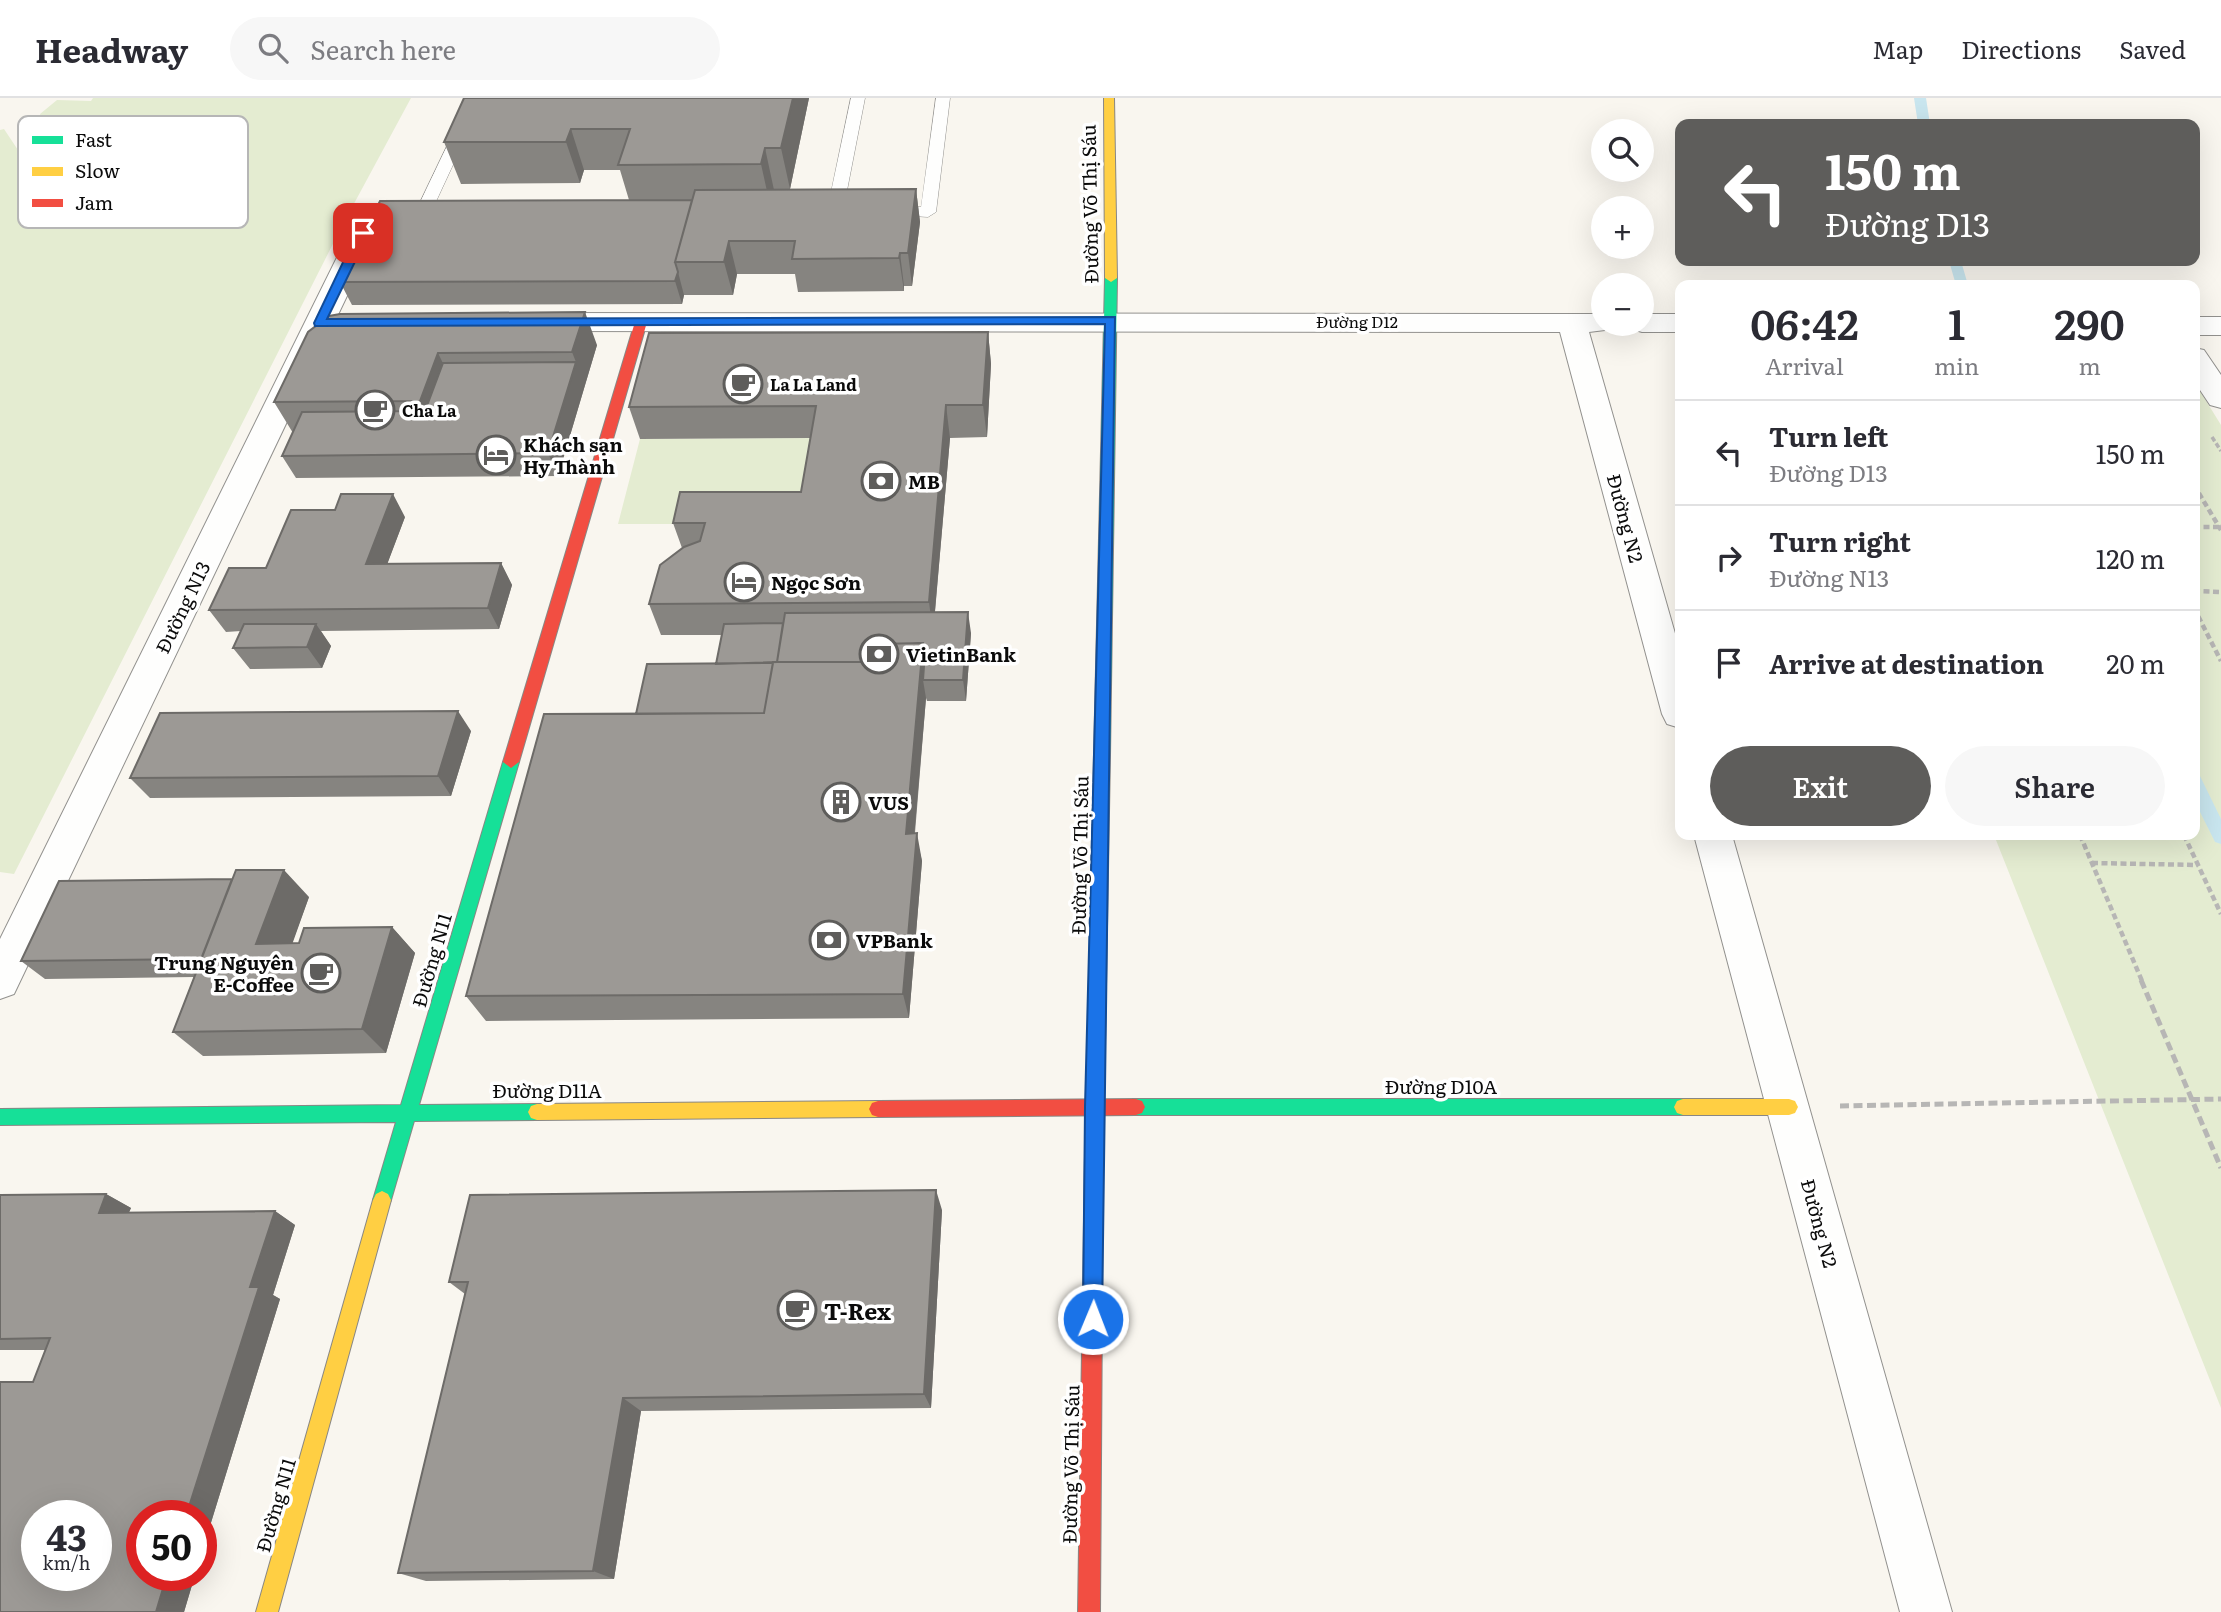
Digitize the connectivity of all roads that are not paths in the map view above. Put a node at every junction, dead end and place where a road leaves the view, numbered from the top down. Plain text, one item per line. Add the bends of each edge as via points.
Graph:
1 (477, 98) edge
2 (858, 98) edge
3 (943, 98) edge
4 (1109, 98) edge
5 (807, 211) edge
6 (875, 211) edge
7 (450, 213) edge
8 (363, 233) edge
9 (1111, 320) junction
10 (504, 322) edge
11 (641, 322) junction
12 (1588, 322) edge
13 (1654, 323) edge
14 (1675, 323) edge
15 (2200, 326) edge
16 (2221, 326) edge
17 (2200, 366) edge
18 (2221, 398) edge
19 (1675, 693) edge
20 (1714, 840) edge
21 (0, 981) edge
22 (1094, 1107) junction
23 (1788, 1107) junction
24 (407, 1112) junction
25 (0, 1117) edge
26 (267, 1612) edge
27 (1089, 1612) edge
28 (1926, 1612) edge

1 - 7 lane via 422,213
2 - 5 lane via 842,211
3 - 6 lane via 928,212
4 - 9 street, Đường Võ Thị Sáu
8 - 21 street, Đường N13 via 332,323
9 - 11 street, Đường D12
9 - 12 street, Đường D12
9 - 22 street, Đường Võ Thị Sáu
10 - 11 street, Đường D12
11 - 24 street, Đường N11
12 - 19 street, Đường N2
13 - 14 street
15 - 16 street
17 - 18 street
20 - 23 street, Đường N2
22 - 23 street, Đường D10A
22 - 24 street, Đường D11A
22 - 27 street, Đường Võ Thị Sáu
23 - 28 street, Đường N2
24 - 25 street, Đường D11A
24 - 26 street, Đường N11

